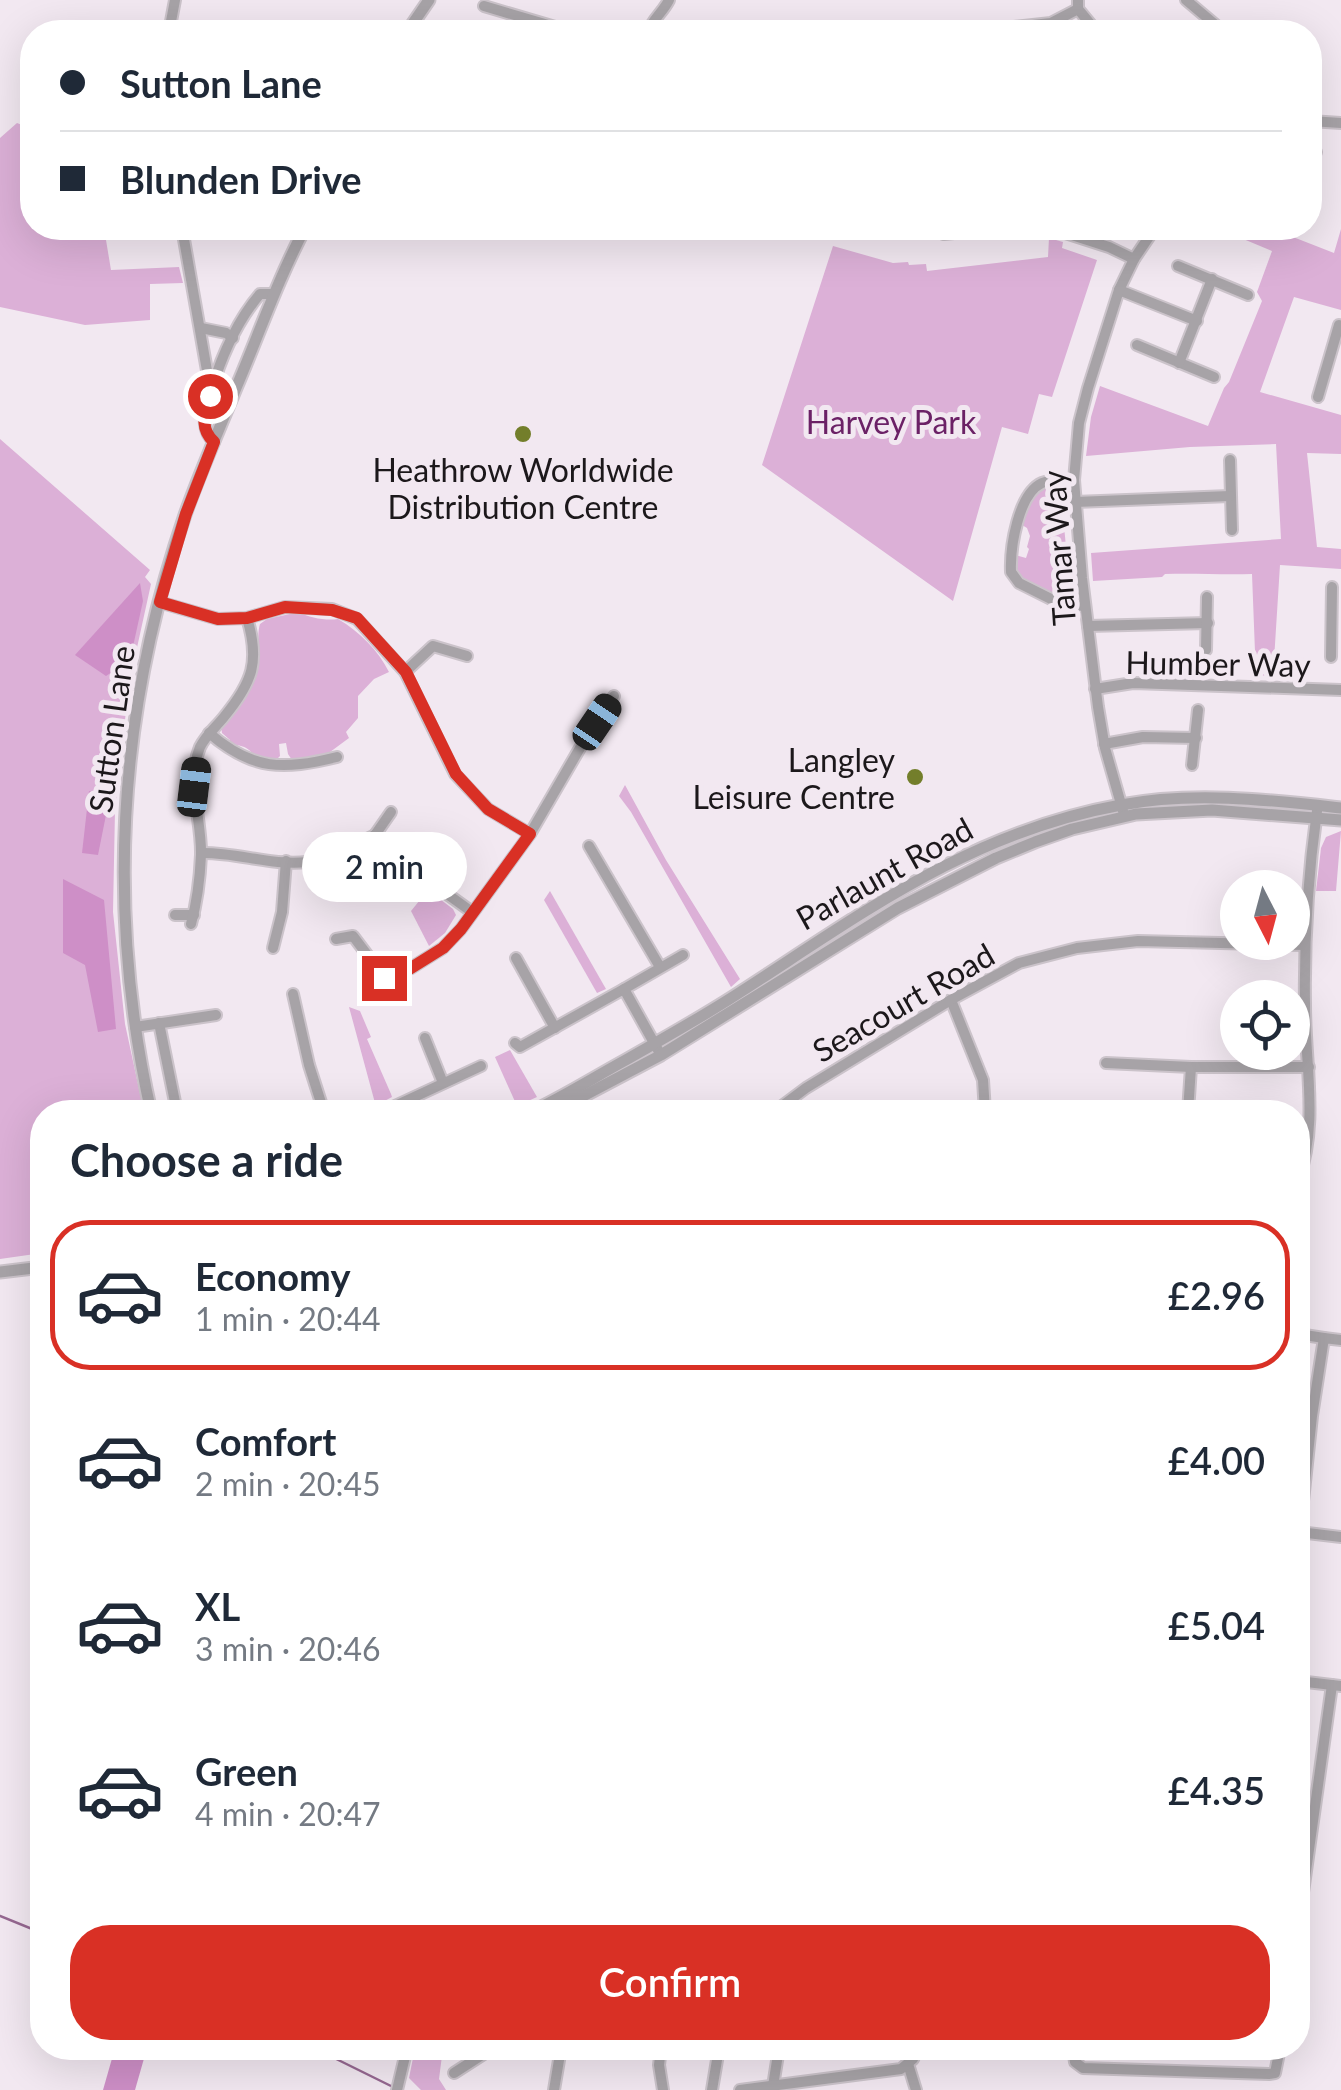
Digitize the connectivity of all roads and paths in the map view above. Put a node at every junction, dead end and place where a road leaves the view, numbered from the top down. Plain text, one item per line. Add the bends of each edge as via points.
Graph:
1 (669, 0) edge
2 (1186, 0) edge
3 (1078, 5) edge
4 (484, 6) dead end
5 (531, 20) edge
6 (654, 20) edge
7 (1056, 20) edge
8 (1210, 20) edge
9 (184, 240) edge
10 (299, 240) edge
11 (1090, 240) edge
12 (1147, 240) edge
13 (1134, 258) junction
14 (1178, 266) dead end
15 (1212, 279) junction
16 (1119, 290) junction
17 (274, 294) junction
18 (1248, 295) dead end
19 (1196, 322) junction
20 (1339, 325) edge
21 (200, 328) junction
22 (232, 338) junction
23 (1137, 345) dead end
24 (1335, 361) edge
25 (1179, 363) junction
26 (1214, 376) dead end
27 (210, 396) junction
28 (1318, 396) dead end
29 (214, 442) junction
30 (1230, 460) dead end
31 (1074, 480) junction
32 (1230, 496) junction
33 (1074, 502) junction
34 (1232, 530) dead end
35 (1332, 587) dead end
36 (1207, 597) dead end
37 (160, 602) junction
38 (1086, 606) junction
39 (247, 618) junction
40 (1208, 623) junction
41 (1336, 624) edge
42 (1088, 626) junction
43 (1206, 650) dead end
44 (467, 656) dead end
45 (1331, 658) dead end
46 (406, 672) junction
47 (1095, 689) junction
48 (1341, 690) edge
49 (614, 696) dead end
50 (1198, 710) dead end
51 (209, 733) junction
52 (1196, 738) junction
53 (1104, 744) junction
54 (337, 757) dead end
55 (1192, 765) dead end
56 (1341, 808) edge
57 (1123, 810) junction
58 (1317, 811) junction
59 (391, 812) dead end
60 (1341, 820) edge
61 (530, 834) junction
62 (375, 835) junction
63 (589, 846) dead end
64 (201, 853) junction
65 (286, 862) junction
66 (1310, 883) edge
67 (472, 912) junction
68 (175, 915) dead end
69 (361, 922) dead end
70 (353, 936) junction
71 (336, 939) dead end
72 (1220, 943) edge
73 (273, 948) dead end
74 (683, 955) dead end
75 (516, 958) dead end
76 (660, 967) junction
77 (624, 989) junction
78 (293, 994) dead end
79 (952, 1000) junction
80 (216, 1015) dead end
81 (159, 1023) junction
82 (135, 1027) junction
83 (555, 1028) junction
84 (424, 1038) dead end
85 (515, 1044) dead end
86 (657, 1050) junction
87 (1106, 1064) dead end
88 (481, 1066) dead end
89 (1191, 1067) junction
90 (1220, 1067) edge
91 (1309, 1070) edge
92 (443, 1083) junction
93 (149, 1100) edge
94 (175, 1100) edge
95 (320, 1100) edge
96 (407, 1100) edge
97 (555, 1100) edge
98 (573, 1100) edge
99 (790, 1100) edge
100 (984, 1100) edge
101 (1189, 1100) edge
102 (1310, 1130) edge
103 (30, 1268) edge
104 (0, 1272) edge
105 (1310, 1336) edge
106 (1324, 1338) junction
107 (1341, 1340) edge
108 (1310, 1434) edge
109 (1310, 1533) edge
110 (1341, 1537) edge
111 (1310, 1682) edge
112 (1336, 1686) edge
113 (1310, 1823) edge
114 (404, 2060) edge
115 (474, 2060) edge
116 (558, 2060) edge
117 (660, 2060) edge
118 (717, 2060) edge
119 (777, 2060) edge
120 (912, 2060) edge
121 (1075, 2060) edge
122 (1278, 2060) edge
123 (908, 2064) junction
124 (454, 2072) dead end
125 (870, 2073) junction
126 (773, 2086) junction
127 (757, 2089) edge
128 (397, 2090) edge
129 (554, 2090) edge
130 (663, 2090) edge
131 (712, 2090) edge
132 (740, 2090) edge
133 (868, 2090) edge
134 (916, 2090) edge

1 - 6 street
2 - 8 street
3 - 7 street
4 - 5 street
9 - 21 street
10 - 17 street, Sutton Lane
11 - 13 street
12 - 13 street, Tamar Way
13 - 16 street, Tamar Way
14 - 15 street
15 - 18 street
15 - 19 street
16 - 19 street
16 - 31 street, Tamar Way via 1084,406
17 - 22 street via 258,296
17 - 29 street, Sutton Lane
19 - 25 street
20 - 24 street
21 - 22 street
21 - 27 street
22 - 27 street
23 - 25 street
24 - 28 street
25 - 26 street
27 - 29 street via 204,426
29 - 37 street, Sutton Lane
30 - 32 street
31 - 33 street, Tamar Way
31 - 38 street via 1038,484 1026,496 1011,572 1019,584 1061,604
32 - 33 street
32 - 34 street
33 - 38 street, Tamar Way
35 - 41 street
36 - 40 street
37 - 39 street via 218,619
37 - 82 street, Sutton Lane via 137,700 123,832
38 - 42 street, Tamar Way
39 - 46 street via 285,607 357,618
39 - 51 street via 254,669
40 - 42 street
40 - 43 street
41 - 45 street
42 - 47 street, Tamar Way
44 - 46 street via 433,646
46 - 61 street via 456,774 488,809
47 - 48 street, Humber Way via 1132,682
47 - 53 street, Tamar Way
49 - 61 street
50 - 52 street
51 - 54 street via 276,767
51 - 64 street via 199,750 194,787
52 - 53 street
52 - 55 street
53 - 57 street, Tamar Way
56 - 58 street, Parlaunt Road
57 - 58 street, Parlaunt Road
57 - 86 street, Parlaunt Road via 996,858 914,900
58 - 60 street, Parlaunt Road
58 - 66 street
59 - 62 street
61 - 67 street
62 - 65 street via 342,852
62 - 67 street
63 - 76 street
64 - 65 street
64 - 68 street via 193,920
65 - 73 street
67 - 70 street via 443,948 384,978
69 - 70 street
70 - 71 street
72 - 79 street, Seacourt Road via 1076,948 1019,964
74 - 76 street
75 - 83 street
76 - 77 street
77 - 83 street
77 - 86 street
78 - 95 street
79 - 99 street, Seacourt Road
79 - 100 street
80 - 81 street
81 - 82 street
81 - 94 street
82 - 93 street, Sutton Lane
83 - 85 street
84 - 92 street
86 - 97 street, Parlaunt Road
86 - 98 street, Parlaunt Road
87 - 89 street
88 - 92 street
89 - 90 street
89 - 101 street
91 - 102 street
92 - 96 street
103 - 104 street
105 - 106 street
106 - 107 street
106 - 108 street
109 - 110 street
111 - 112 street
112 - 113 street
114 - 128 street
115 - 124 street
116 - 129 street
117 - 130 street
118 - 131 street
119 - 126 street
120 - 123 street
121 - 122 street via 1083,2068 1268,2074 1275,2073
123 - 125 street
123 - 134 street
125 - 126 street
125 - 133 street
126 - 127 street
127 - 132 street

